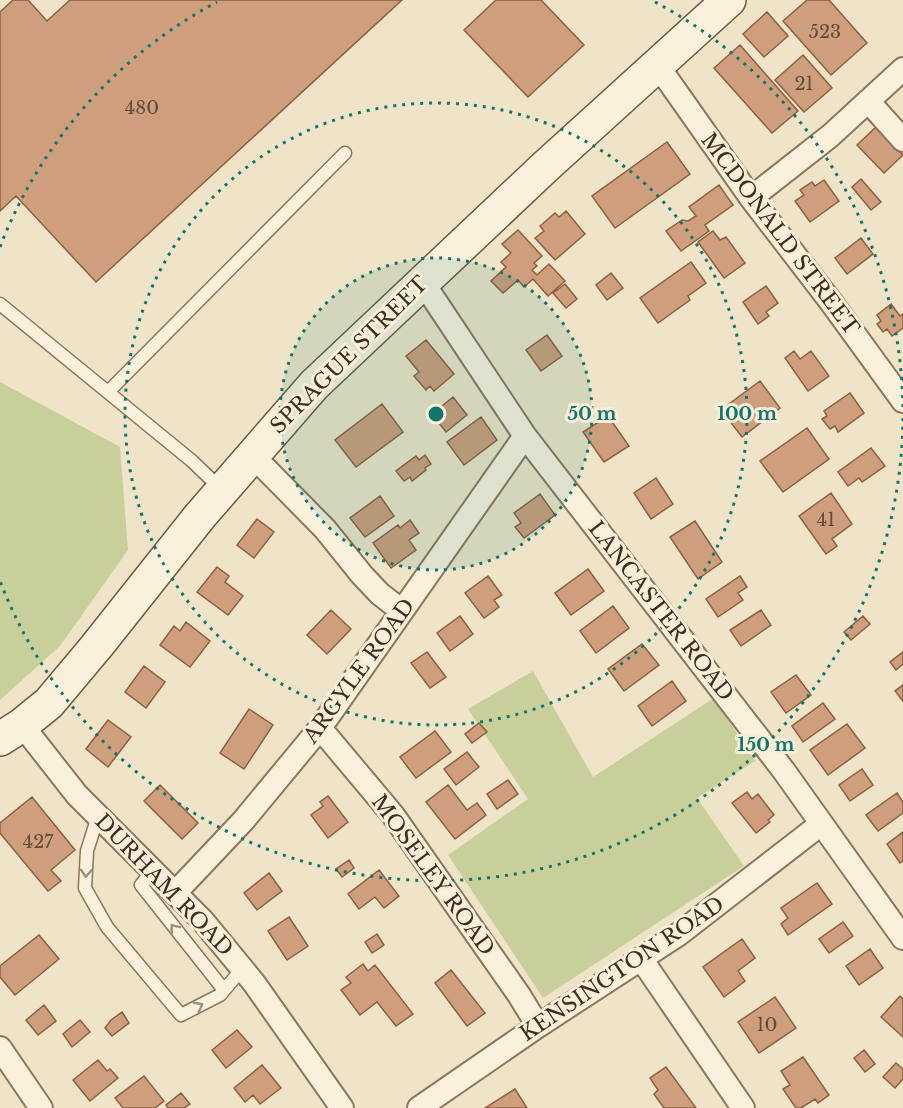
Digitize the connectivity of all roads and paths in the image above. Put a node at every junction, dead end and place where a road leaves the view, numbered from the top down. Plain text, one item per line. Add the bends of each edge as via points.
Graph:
1 (729, 0) edge
2 (658, 66) junction
3 (903, 69) edge
4 (868, 101) junction
5 (903, 140) edge
6 (345, 153) dead end
7 (751, 198) junction
8 (422, 281) junction
9 (0, 304) edge
10 (109, 392) junction
11 (903, 401) edge
12 (525, 436) junction
13 (252, 454) junction
14 (222, 490) junction
15 (402, 612) junction
16 (320, 728) junction
17 (11, 732) edge
18 (98, 816) junction
19 (821, 824) junction
20 (153, 870) junction
21 (175, 893) junction
22 (903, 938) edge
23 (642, 960) junction
24 (242, 969) junction
25 (224, 990) junction
26 (538, 1026) junction
27 (0, 1048) edge
28 (41, 1108) edge
29 (342, 1108) edge
30 (419, 1108) edge
31 (743, 1108) edge

1 - 2 main road, SPRAGUE STREET
2 - 7 street, MCDONALD STREET
2 - 8 main road, SPRAGUE STREET
3 - 4 street
4 - 5 street
4 - 7 street
6 - 10 lane
7 - 11 street, MCDONALD STREET
8 - 12 street, LANCASTER ROAD
8 - 13 main road, SPRAGUE STREET via 314,385
9 - 10 lane
10 - 14 lane
12 - 15 street, ARGYLE ROAD
12 - 19 street, LANCASTER ROAD
13 - 14 main road, SPRAGUE STREET
13 - 15 street via 325,529 380,594
14 - 17 main road, SPRAGUE STREET via 56,695
15 - 16 street, ARGYLE ROAD
16 - 21 street, ARGYLE ROAD via 243,821
16 - 26 street, MOSELEY ROAD via 393,815
17 - 18 street, DURHAM ROAD
18 - 20 street, DURHAM ROAD
18 -> 25 lane via 87,851 86,888 107,927 181,1015
19 - 22 street, LANCASTER ROAD
19 - 23 street, KENSINGTON ROAD
20 - 21 street, DURHAM ROAD
25 -> 20 lane via 141,885
21 - 24 street, DURHAM ROAD
23 - 26 street, KENSINGTON ROAD
23 - 31 street
24 - 25 lane
24 - 29 street, DURHAM ROAD
26 - 30 street, KENSINGTON ROAD
27 - 28 street

